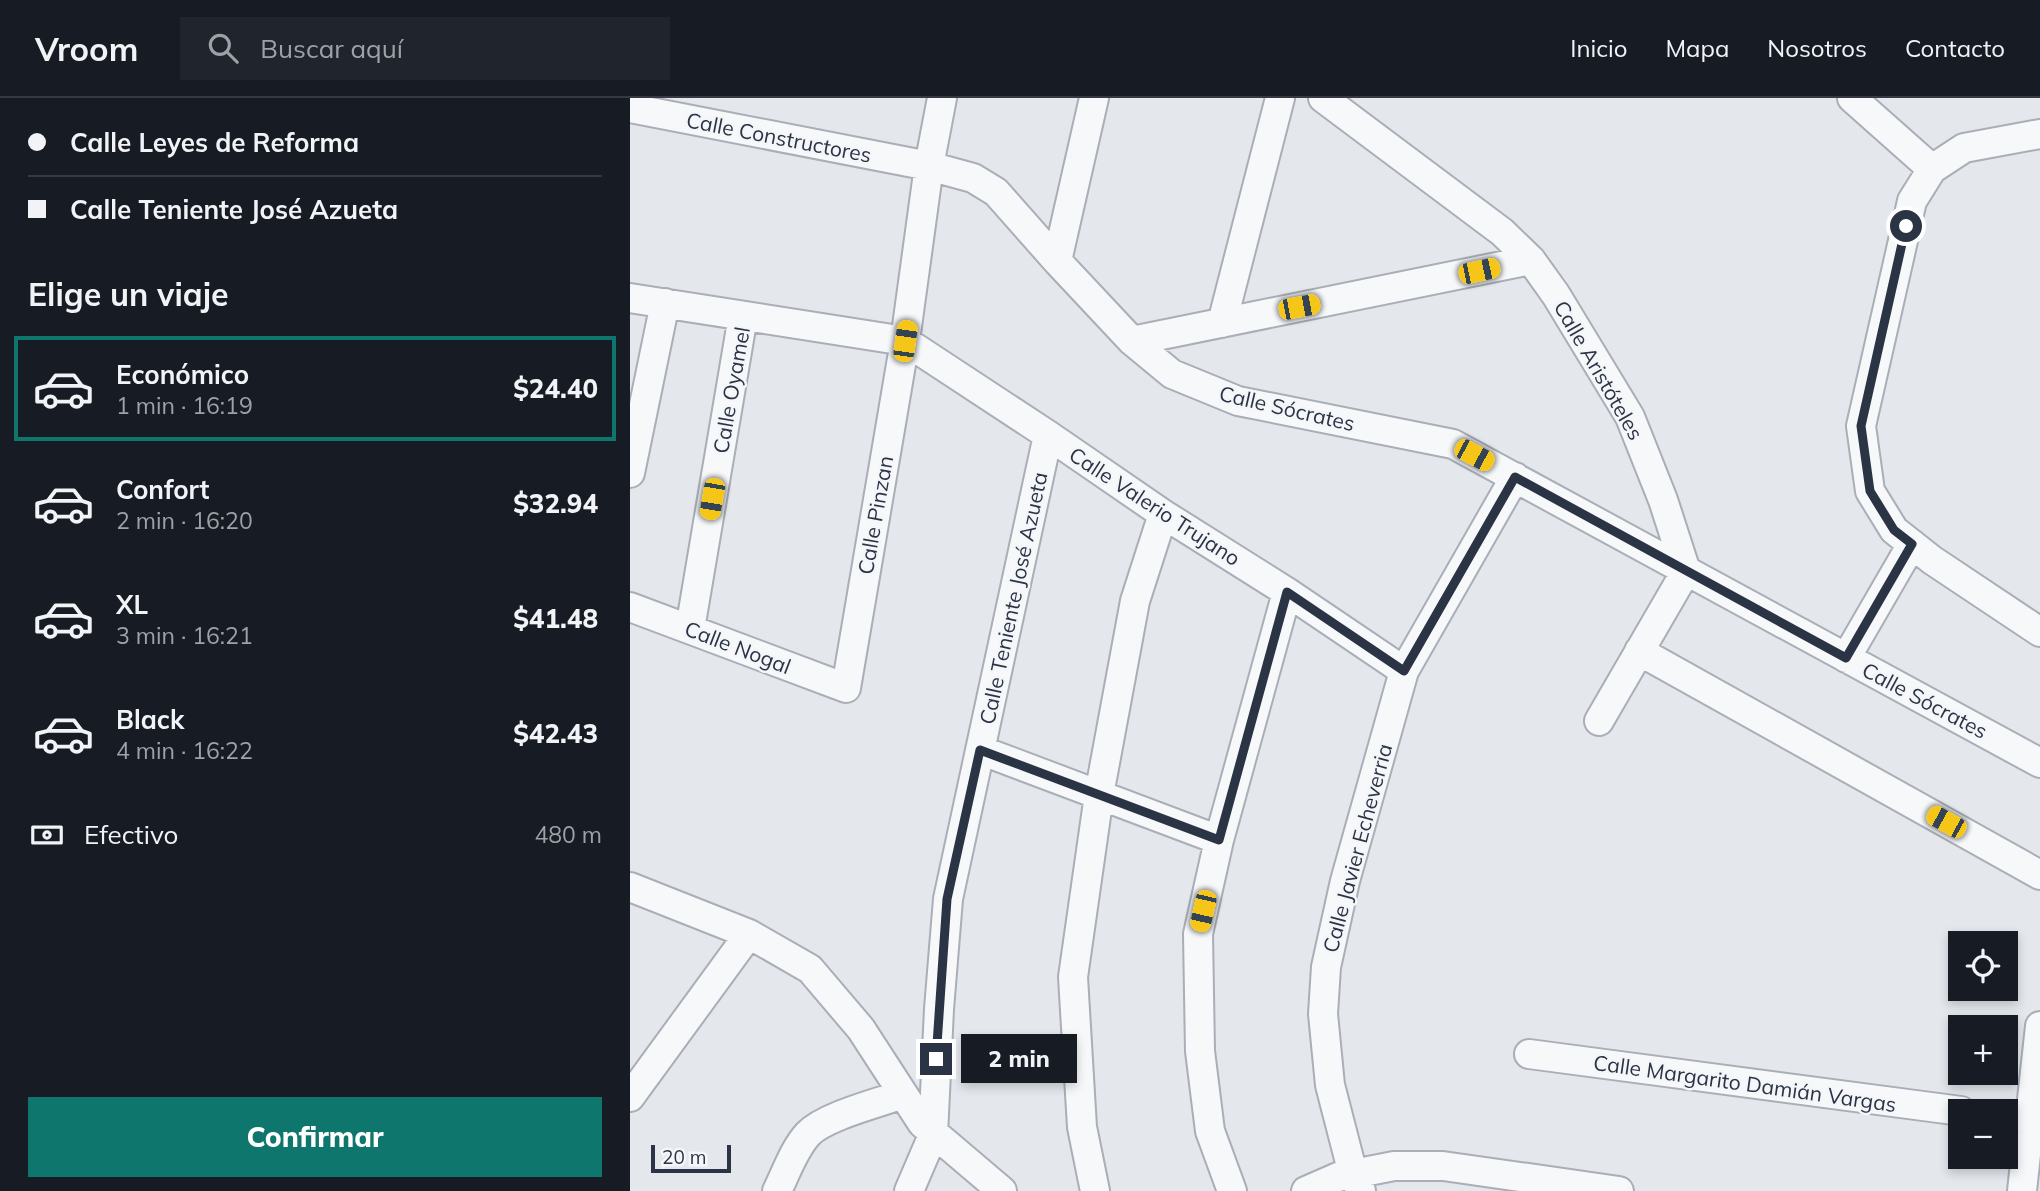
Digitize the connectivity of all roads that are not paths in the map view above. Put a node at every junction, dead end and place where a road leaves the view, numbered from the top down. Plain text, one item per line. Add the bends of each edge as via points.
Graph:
1 (942, 98) edge
2 (1094, 98) edge
3 (1280, 98) edge
4 (1323, 98) edge
5 (1852, 98) edge
6 (630, 108) edge
7 (2040, 134) edge
8 (929, 166) junction
9 (1932, 169) junction
10 (1531, 260) junction
11 (1057, 261) junction
12 (630, 298) edge
13 (665, 303) junction
14 (743, 316) junction
15 (1222, 323) junction
16 (905, 341) junction
17 (1132, 341) junction
18 (1048, 435) junction
19 (630, 473) edge
20 (1515, 477) junction
21 (1163, 514) junction
22 (1912, 544) junction
23 (1686, 571) junction
24 (1287, 592) junction
25 (630, 607) edge
26 (690, 629) junction
27 (2040, 632) edge
28 (1639, 651) junction
29 (1846, 658) junction
30 (1404, 671) junction
31 (846, 688) joint
32 (1599, 721) dead end
33 (980, 750) junction
34 (2040, 763) edge
35 (1099, 795) junction
36 (1219, 840) junction
37 (2040, 875) edge
38 (630, 887) edge
39 (749, 934) junction
40 (2040, 1026) edge
41 (1529, 1054) dead end
42 (903, 1094) junction
43 (630, 1097) edge
44 (1948, 1109) edge
45 (2018, 1119) edge
46 (933, 1135) junction
47 (1357, 1182) edge
48 (1500, 1182) edge
49 (777, 1191) edge
50 (909, 1191) edge
51 (1002, 1191) edge
52 (1095, 1191) edge
53 (1232, 1191) edge
54 (1306, 1191) edge
55 (1619, 1191) edge
56 (2022, 1191) edge

1 - 8 street, Calle Pinzan
2 - 11 street
3 - 15 street
4 - 10 street, Calle Aristóteles via 1502,232
5 - 9 street
6 - 8 street, Calle Constructores
7 - 9 street via 1964,148
8 - 11 street, Calle Sócrates via 973,178 996,192
8 - 16 street, Calle Pinzan
9 - 22 street via 1912,201 1861,426 1870,491 1894,530
10 - 15 street
10 - 23 street, Calle Aristóteles via 1630,417
11 - 17 street, Calle Sócrates
12 - 13 street
13 - 14 street
13 - 19 street
14 - 16 street
14 - 26 street, Calle Oyamel
15 - 17 street
16 - 18 street, Calle Valerio Trujano
16 - 31 street, Calle Pinzan
17 - 20 street, Calle Sócrates via 1172,374 1238,401 1453,444
18 - 21 street, Calle Valerio Trujano
18 - 33 street, Calle Teniente José Azueta
20 - 23 street, Calle Sócrates
20 - 30 street
21 - 24 street, Calle Valerio Trujano
21 - 35 street via 1135,601
22 - 27 street
22 - 29 street
23 - 28 street
23 - 29 street, Calle Sócrates
24 - 30 street, Calle Valerio Trujano
24 - 36 street
25 - 26 street, Calle Nogal
26 - 31 street, Calle Nogal
28 - 32 street
28 - 37 street
29 - 34 street, Calle Sócrates
30 - 47 street, Calle Javier Echeverria via 1345,881 1326,967 1323,1014 1330,1085
33 - 35 street
33 - 46 street, Calle Teniente José Azueta via 947,899
35 - 36 street
35 - 52 street via 1073,977 1082,1127
36 - 53 street via 1198,934 1200,1051 1210,1131
38 - 39 street
39 - 42 street via 810,969 861,1029
39 - 43 street
40 - 45 street
41 - 44 street, Calle Margarito Damián Vargas
42 - 46 street
42 - 49 street via 828,1120 809,1133
45 - 56 street
46 - 50 street
46 - 51 street
47 - 48 street via 1394,1166 1443,1166
47 - 54 street via 1338,1177
48 - 55 street

